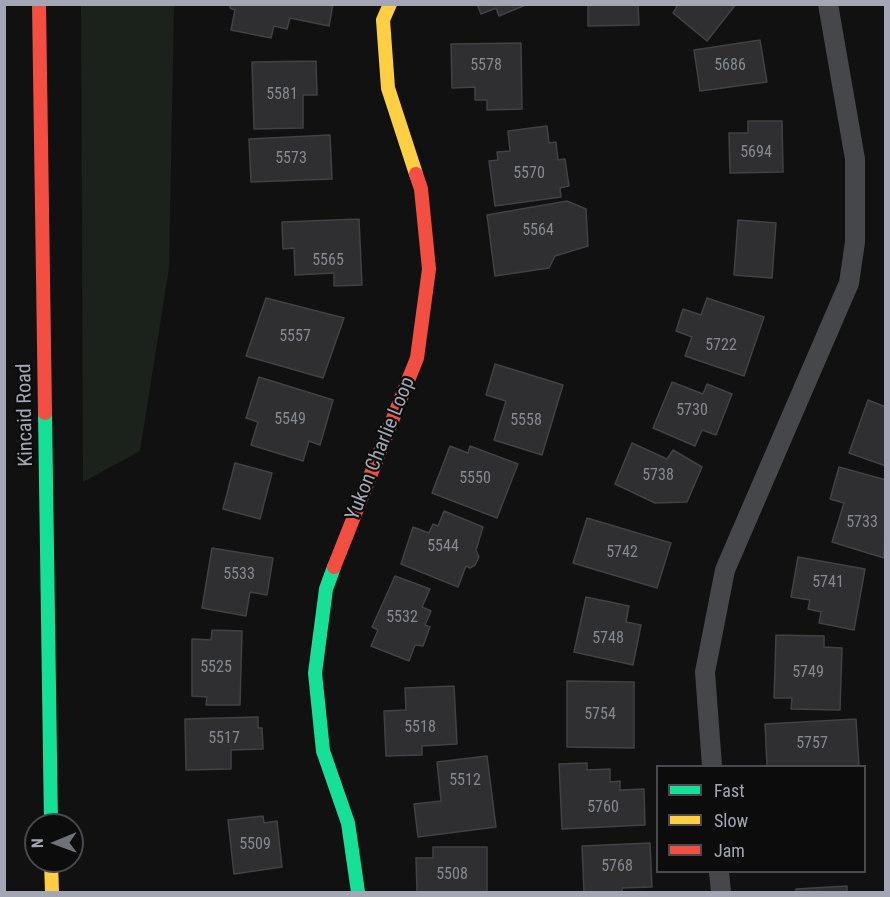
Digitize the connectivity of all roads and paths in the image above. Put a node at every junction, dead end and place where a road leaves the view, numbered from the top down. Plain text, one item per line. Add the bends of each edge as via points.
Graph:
1 (39, 4) edge
2 (390, 4) edge
3 (828, 4) edge
4 (712, 765) edge
5 (51, 813) edge
6 (51, 873) edge
7 (719, 873) edge
8 (52, 892) edge
9 (358, 892) edge
10 (721, 892) edge

1 - 5 street, Kincaid Road
2 - 9 street, Yukon Charlie Loop via 383,20 388,88 421,189 429,269 417,358 326,589 315,673 323,751 348,823
3 - 4 street via 855,159 855,242 849,283 725,570 705,672
6 - 8 street
7 - 10 street

